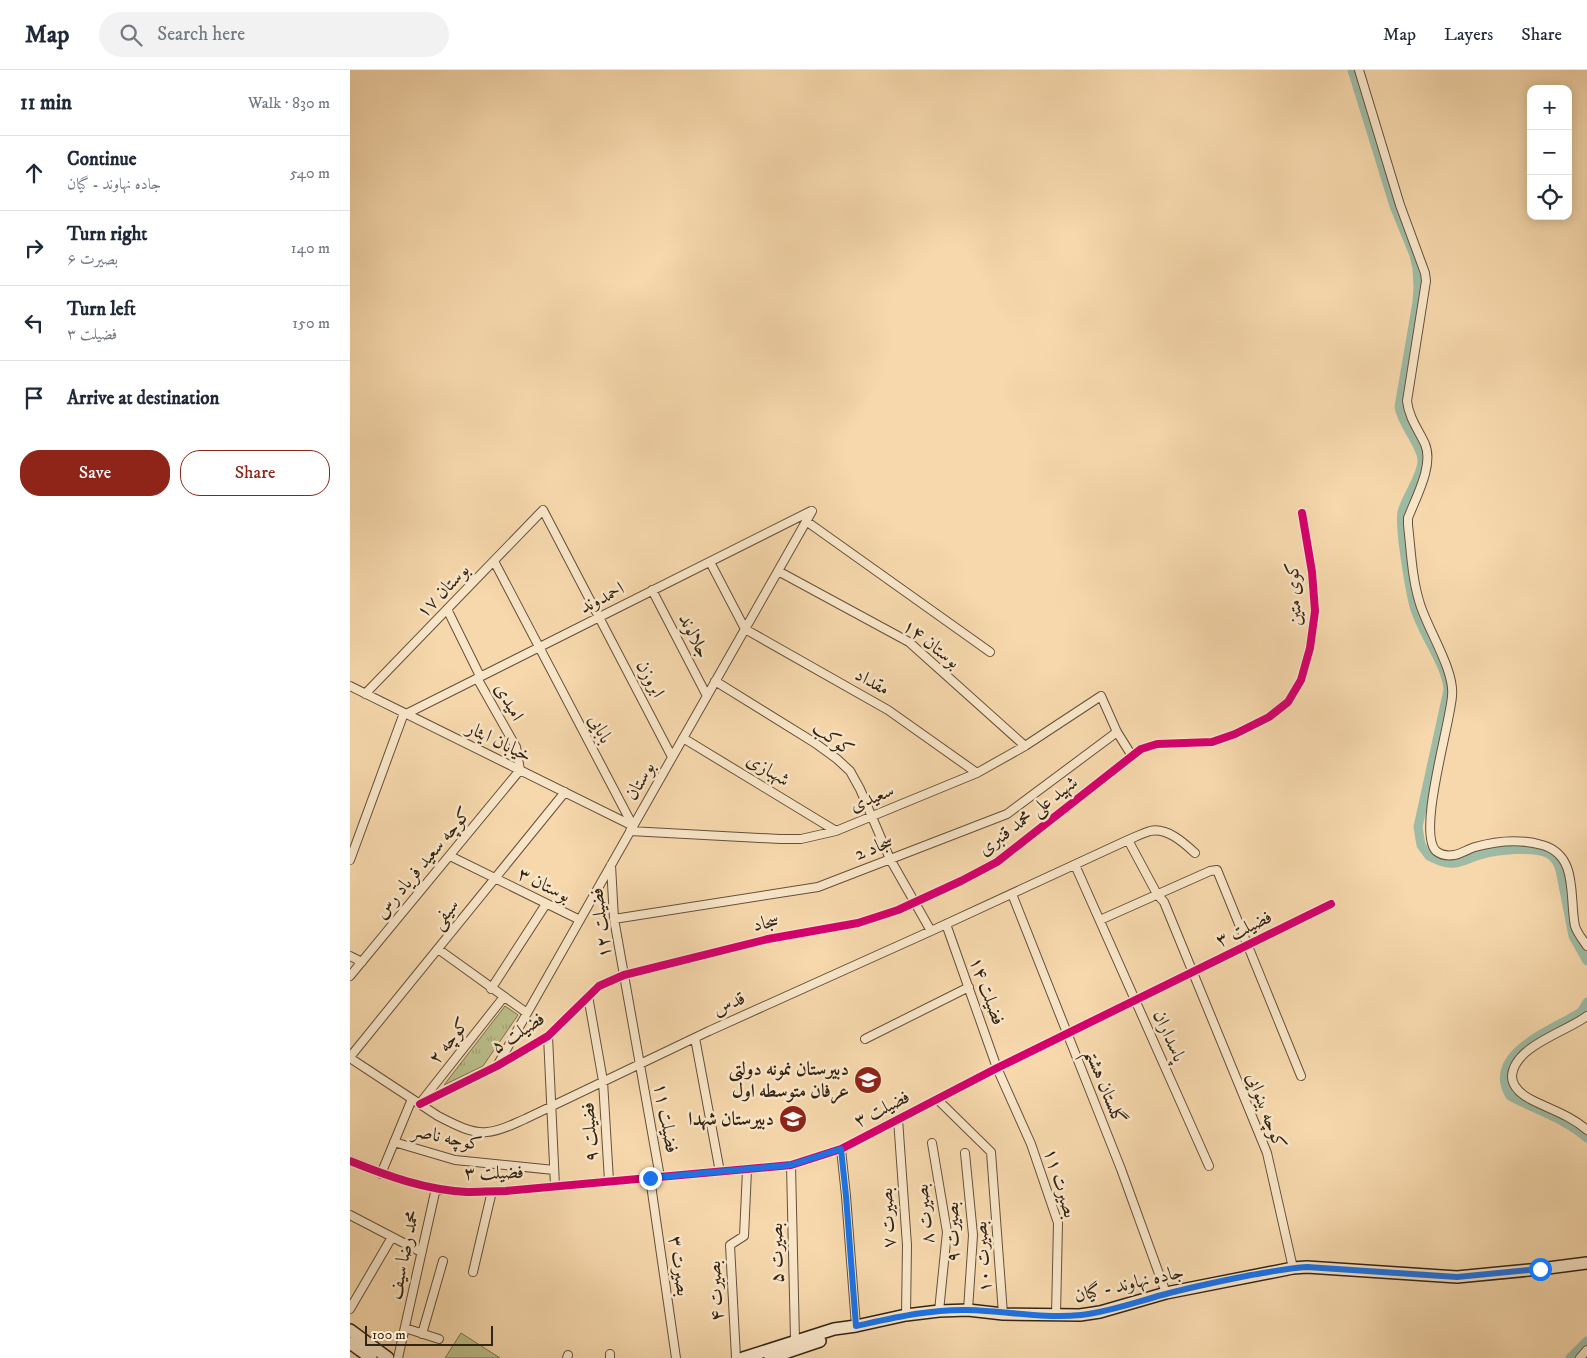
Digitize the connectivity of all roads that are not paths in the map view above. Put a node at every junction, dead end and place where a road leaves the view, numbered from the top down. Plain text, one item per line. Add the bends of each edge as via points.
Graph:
1 (1359, 70) edge
2 (544, 510) joint
3 (812, 511) joint
4 (1302, 513) dead end
5 (806, 521) junction
6 (494, 561) junction
7 (710, 562) junction
8 (778, 571) junction
9 (652, 590) junction
10 (447, 609) junction
11 (600, 617) junction
12 (745, 629) junction
13 (538, 648) junction
14 (990, 652) dead end
15 (479, 677) junction
16 (715, 681) junction
17 (350, 686) edge
18 (366, 694) junction
19 (707, 696) junction
20 (405, 713) junction
21 (1117, 732) junction
22 (683, 738) junction
23 (1025, 746) junction
24 (672, 757) junction
25 (1129, 758) junction
26 (520, 770) junction
27 (977, 773) junction
28 (565, 792) junction
29 (872, 816) junction
30 (632, 829) junction
31 (836, 831) junction
32 (1128, 840) junction
33 (1196, 853) dead end
34 (450, 856) junction
35 (890, 859) junction
36 (350, 860) edge
37 (1075, 864) junction
38 (611, 865) junction
39 (495, 879) junction
40 (1012, 894) junction
41 (1157, 894) junction
42 (914, 902) junction
43 (546, 904) junction
44 (1331, 904) dead end
45 (614, 919) junction
46 (580, 920) junction
47 (1100, 920) junction
48 (946, 924) junction
49 (931, 931) junction
50 (1248, 945) junction
51 (1587, 946) edge
52 (438, 949) junction
53 (350, 956) edge
54 (362, 962) junction
55 (1193, 972) junction
56 (624, 975) junction
57 (350, 976) edge
58 (968, 988) junction
59 (491, 989) junction
60 (588, 996) junction
61 (503, 998) junction
62 (1135, 1000) junction
63 (527, 1013) junction
64 (1587, 1016) edge
65 (1066, 1034) junction
66 (548, 1036) junction
67 (695, 1038) junction
68 (865, 1039) dead end
69 (350, 1058) edge
70 (640, 1065) junction
71 (497, 1066) junction
72 (997, 1068) junction
73 (1302, 1076) dead end
74 (603, 1081) junction
75 (412, 1099) junction
76 (936, 1099) junction
77 (420, 1104) junction
78 (551, 1107) junction
79 (898, 1119) junction
80 (1587, 1130) edge
81 (394, 1142) junction
82 (932, 1143) dead end
83 (841, 1149) junction
84 (965, 1153) dead end
85 (350, 1160) edge
86 (791, 1165) junction
87 (1209, 1166) dead end
88 (554, 1170) junction
89 (747, 1170) junction
90 (720, 1172) junction
91 (381, 1174) junction
92 (660, 1177) junction
93 (650, 1178) junction
94 (610, 1182) junction
95 (555, 1186) junction
96 (436, 1188) junction
97 (492, 1191) junction
98 (350, 1215) edge
99 (392, 1237) junction
100 (421, 1252) junction
101 (443, 1261) dead end
102 (1587, 1263) edge
103 (1293, 1268) junction
104 (473, 1272) dead end
105 (1166, 1294) junction
106 (350, 1309) edge
107 (968, 1310) junction
108 (939, 1311) junction
109 (1003, 1314) junction
110 (906, 1315) junction
111 (1056, 1315) junction
112 (856, 1326) junction
113 (405, 1328) junction
114 (350, 1330) edge
115 (422, 1334) junction
116 (439, 1338) dead end
117 (795, 1340) junction
118 (350, 1343) edge
119 (1587, 1350) edge
120 (371, 1358) edge
121 (388, 1358) edge
122 (398, 1358) edge
123 (676, 1358) edge
124 (736, 1358) edge
125 (743, 1358) edge
126 (770, 1358) edge
127 (1580, 1358) edge

1 - 51 street via 1426,281 1407,401 1410,418 1425,444 1428,458 1408,518 1419,602 1450,674 1453,690 1430,810 1432,846 1445,856 1510,841 1544,845 1560,855 1569,870 1576,927
2 - 6 street, بوستان ۱۷
2 - 11 street, ابروزن
3 - 5 street, بوستان
3 - 7 street, احمدوند
4 - 25 street, کوی متین via 1315,611 1306,664 1288,702 1269,717 1235,734 1212,742 1157,744 1141,749
5 - 8 street, بوستان
5 - 14 street
6 - 10 street, بوستان ۱۷
6 - 13 street, بابایی
7 - 9 street, احمدوند
7 - 12 street
8 - 12 street, بوستان
8 - 23 street, بوستان ۱۴ via 909,642
9 - 11 street, احمدوند
9 - 19 street, جلالوند
10 - 15 street, امیدی
10 - 18 street, بوستان ۱۷
11 - 13 street, احمدوند
11 - 24 street, ابروزن
12 - 16 street, بوستان
12 - 27 street, مقداد via 888,710
13 - 15 street, احمدوند
13 - 30 street, بابایی
15 - 20 street, احمدوند
15 - 26 street, امیدی via 516,747
16 - 19 street, بوستان
16 - 29 street, کوکب via 837,759 850,771
17 - 18 street, خیابان ایثار
18 - 20 street, خیابان ایثار
19 - 22 street, بوستان
20 - 26 street, خیابان ایثار
20 - 36 street
21 - 23 street, سعیدی via 1101,696
21 - 25 street
21 - 35 street, سجاد 2 via 1007,814
22 - 24 street, بوستان
22 - 31 street, شهبازی
23 - 27 street, سعیدی
24 - 30 street, بوستان
25 - 42 street, شهید علی محمد قنبری via 997,862
26 - 28 street, خیابان ایثار
26 - 34 street, کوچه سعید فریاد رس
27 - 29 street, سعیدی
28 - 30 street, خیابان ایثار
28 - 39 street, سیفی
29 - 31 street, سعیدی
29 - 35 street, کوکب
30 - 31 street, سعیدی via 780,839
30 - 38 street, بوستان
32 - 33 street, قدس via 1152,830 1163,832 1178,838
32 - 37 street, قدس
32 - 41 street
34 - 39 street, بوستان ۳
34 - 54 street, کوچه سعید فریاد رس
35 - 42 street, کوکب
35 - 45 street, سجاد 2 via 818,887
37 - 40 street, قدس
37 - 47 street, پاسداران
38 - 45 street, فضیلت ۱۲
38 - 46 street, بوستان
39 - 43 street, بوستان ۳
39 - 52 street, سیفی
40 - 48 street, قدس
40 - 65 street, گلستان هشتم
41 - 47 street
41 - 50 street via 1210,870 1217,870
41 - 55 street via 1164,902
42 - 49 street, کوکب
42 - 56 street, سجاد via 858,923 768,939
43 - 46 street, بوستان ۳
43 - 59 street
44 - 50 street, فضیلت ۳
45 - 56 street, فضیلت ۱۲
46 - 63 street, بوستان
47 - 62 street, پاسداران
48 - 49 street, قدس
48 - 58 street, فضیلت ۱۴
49 - 67 street, قدس
50 - 55 street, فضیلت ۳
50 - 73 street
52 - 59 street
52 - 69 street, سیفی
53 - 54 street
54 - 57 street, کوچه سعید فریاد رس
55 - 62 street, فضیلت ۳
55 - 103 street, کوچه بینوایی via 1266,1153
56 - 60 street, فضیلت ۵ via 599,986
56 - 70 street, فضیلت ۱۲
58 - 68 street
58 - 72 street, فضیلت ۱۴
59 - 61 street
60 - 66 street, فضیلت ۵
60 - 74 street, فضیلت ۹
61 - 63 street
61 - 77 street, کوچه ۲
62 - 65 street, فضیلت ۳
62 - 87 street, پاسداران
63 - 71 street, بوستان
64 - 80 street via 1519,1058 1512,1078 1513,1085 1528,1098
65 - 72 street, فضیلت ۳
65 - 105 street, گلستان هشتم via 1121,1169
66 - 71 street, فضیلت ۵
66 - 78 street
67 - 70 street, قدس
67 - 90 street
69 - 75 street, قدس
70 - 74 street, قدس
70 - 92 street, فضیلت ۱۱
71 - 77 street, فضیلت ۵
72 - 76 street, فضیلت ۳
72 - 111 street, بصیرت ۱۱ via 1031,1144 1058,1223
74 - 78 street, قدس
74 - 94 street, فضیلت ۹
75 - 77 street, قدس
75 - 81 street
76 - 79 street, فضیلت ۳
76 - 109 street, بصیرت ۱۰ via 991,1152
77 - 78 street, قدس via 452,1123 486,1132 504,1128
78 - 88 street
79 - 83 street, فضیلت ۳
79 - 110 street, بصیرت ۷ via 907,1246
81 - 88 street, کوچه ناصر via 455,1160
81 - 91 street
82 - 108 street, بصیرت ۸ via 947,1232
83 - 86 street, فضیلت ۳
83 - 112 street
84 - 107 street, بصیرت ۹ via 973,1235
85 - 91 street, فضیلت ۳
86 - 89 street, فضیلت ۳
86 - 117 street, بصیرت ۵
88 - 95 street
89 - 90 street, فضیلت ۳
89 - 124 street, بصیرت ۴ via 744,1236 730,1246
90 - 92 street, فضیلت ۳
91 - 96 street, فضیلت ۳
92 - 93 street, فضیلت ۳
93 - 94 street, فضیلت ۳
93 - 123 street, بصیرت ۳
94 - 95 street, فضیلت ۳
95 - 97 street, فضیلت ۳
96 - 97 street, فضیلت ۳
96 - 100 street, محمد رضا سیف
97 - 104 street
98 - 99 street
99 - 100 street
99 - 106 street
100 - 113 street, محمد رضا سیف
101 - 115 street
102 - 103 main road, جاده نهاوند - گیان via 1457,1277
103 - 105 main road, جاده نهاوند - گیان
105 - 111 main road, جاده نهاوند - گیان via 1100,1312
107 - 108 main road, جاده نهاوند - گیان
107 - 109 main road, جاده نهاوند - گیان
108 - 110 main road, جاده نهاوند - گیان
109 - 111 main road, جاده نهاوند - گیان
110 - 112 main road, جاده نهاوند - گیان
112 - 117 main road, جاده نهاوند - گیان
112 - 126 main road, جاده نهاوند - گیان
113 - 115 street
113 - 122 street, محمد رضا سیف
114 - 121 main road
115 - 116 street
117 - 125 main road, جاده نهاوند - گیان
118 - 120 main road
119 - 127 street

